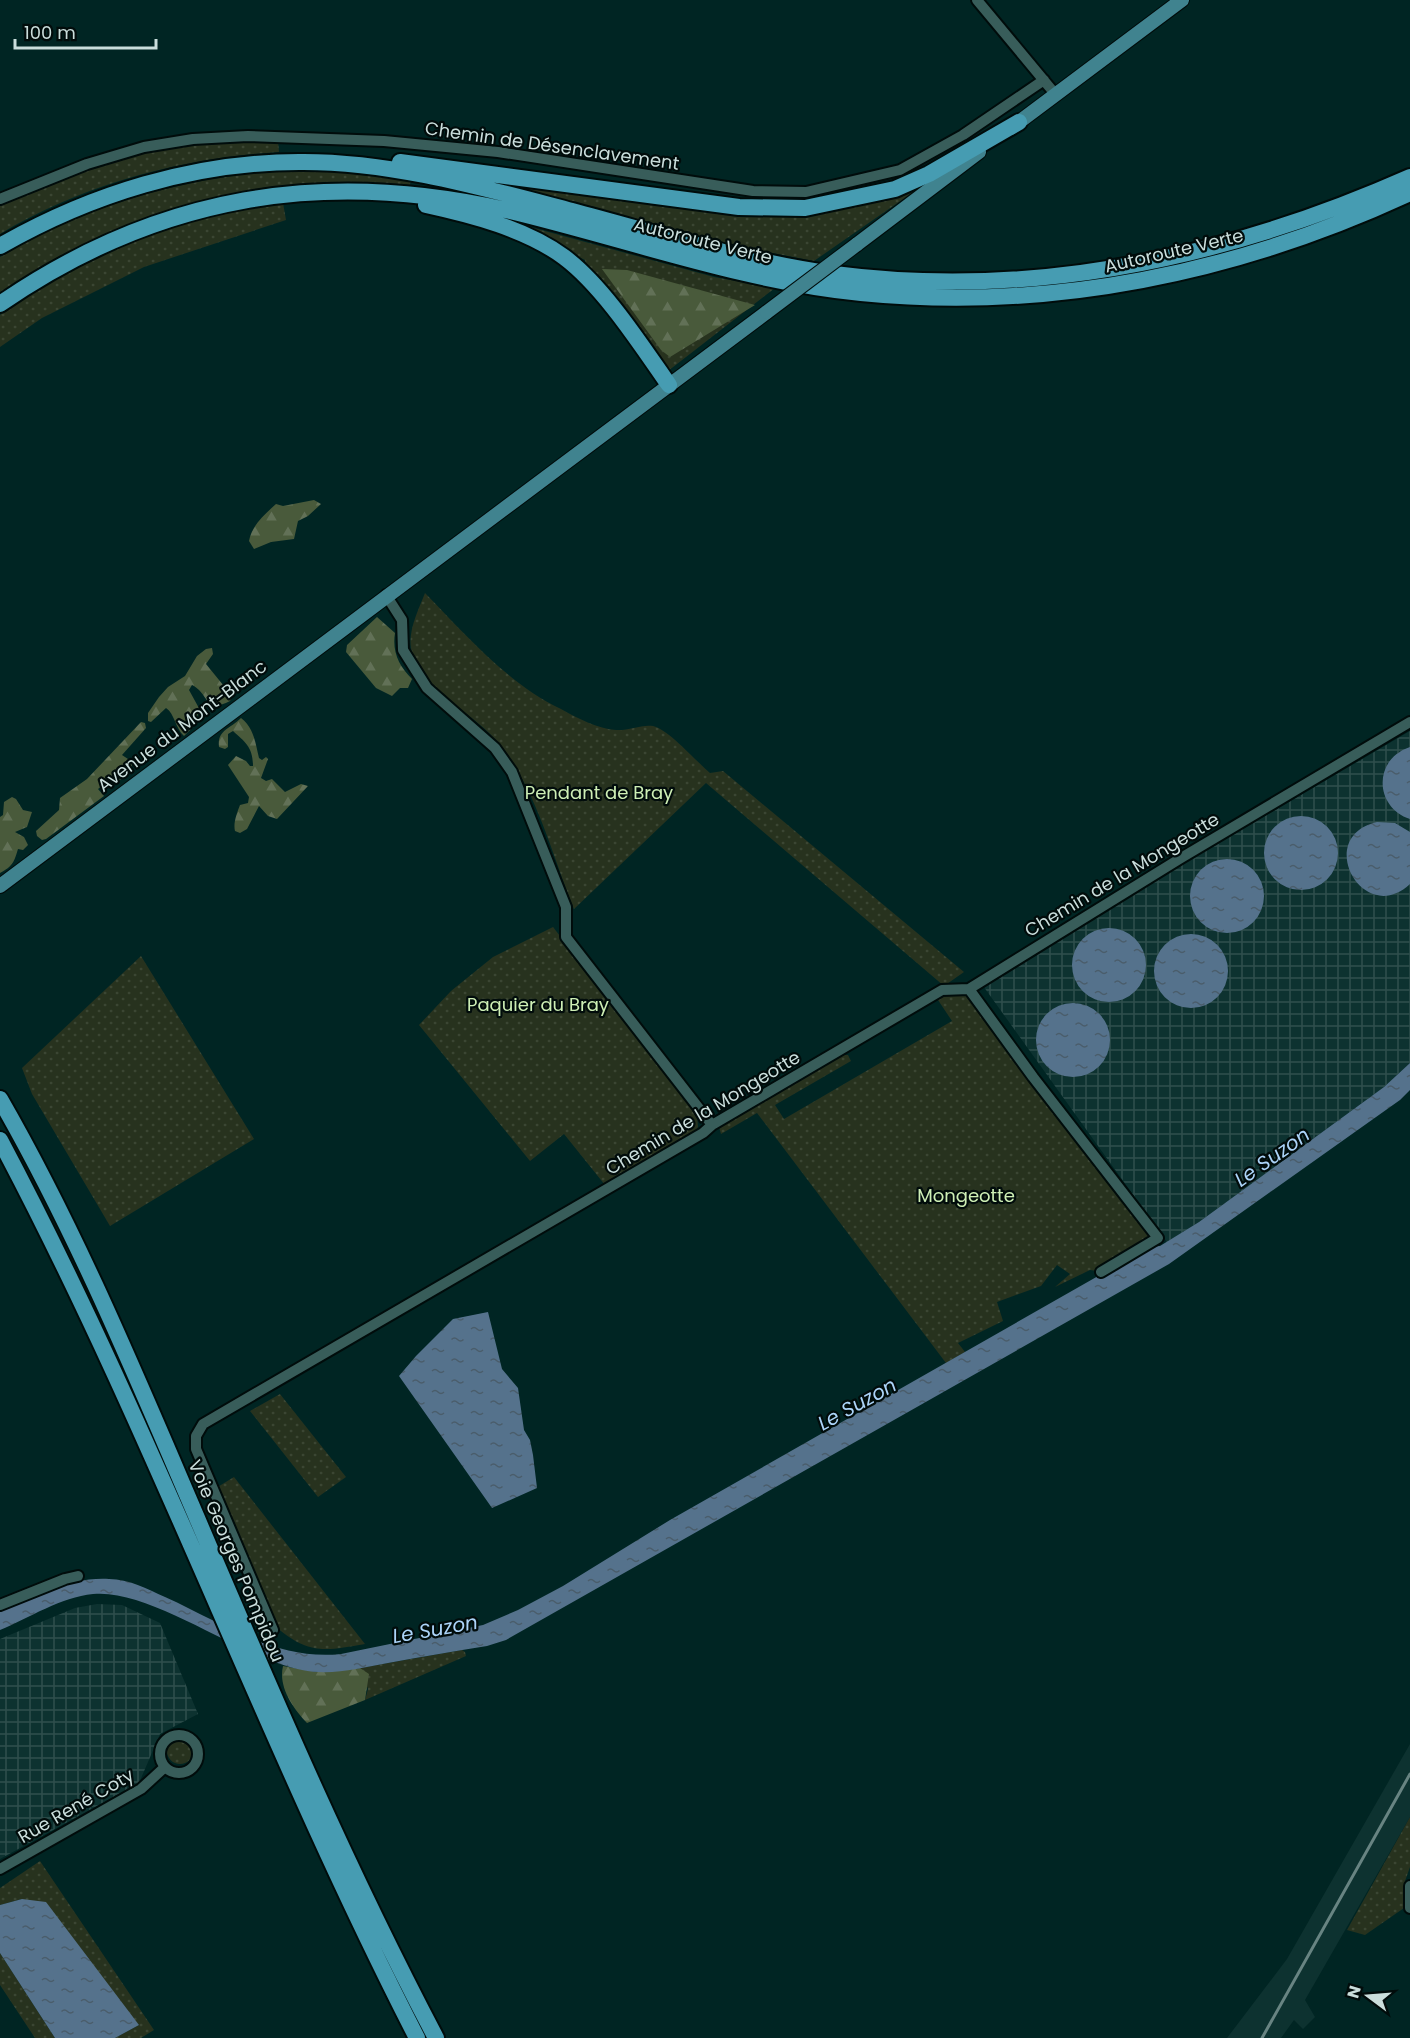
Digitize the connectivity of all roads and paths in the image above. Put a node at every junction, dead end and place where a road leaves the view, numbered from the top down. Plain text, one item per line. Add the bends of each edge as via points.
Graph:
1 (977, 0) edge
2 (1182, 0) edge
3 (1044, 80) junction
4 (1056, 95) junction
5 (1019, 122) junction
6 (299, 162) junction
7 (1410, 177) edge
8 (1410, 193) edge
9 (290, 194) junction
10 (0, 199) edge
11 (0, 246) edge
12 (0, 304) edge
13 (669, 385) junction
14 (386, 595) junction
15 (1410, 722) edge
16 (0, 886) edge
17 (969, 989) junction
18 (0, 1099) edge
19 (712, 1125) junction
20 (0, 1140) edge
21 (1101, 1272) dead end
22 (78, 1576) dead end
23 (0, 1605) edge
24 (273, 1630) dead end
25 (165, 1767) dead end
26 (0, 1869) edge
27 (1410, 1886) edge
28 (1410, 1908) edge
29 (417, 2038) edge
30 (436, 2038) edge

1 - 3 street
2 - 4 main road, Avenue du Mont-Blanc
3 - 4 street
3 - 10 street, Chemin de Désenclavement via 963,135 900,170 806,192 753,191 498,152 384,141 248,136 144,147 87,164
4 - 5 main road, Avenue du Mont-Blanc
5 - 6 highway via 896,189 829,205 794,208 739,207 398,161
5 - 13 main road, Avenue du Mont-Blanc, bridge
6 - 7 highway, Autoroute Verte via 373,168 464,185 787,266 860,277 952,282 1061,277 1193,254 1320,214
6 - 11 highway, Autoroute Verte via 201,171 130,188 57,217
8 - 9 highway, Autoroute Verte via 1321,231 1196,269 1069,293 959,298 858,293 768,278 455,200 363,192
9 - 12 highway, Autoroute Verte via 166,218 51,270
9 - 13 highway via 427,205 496,225 539,243 561,255 585,276
13 - 14 main road, Avenue du Mont-Blanc
14 - 16 main road, Avenue du Mont-Blanc
14 - 19 street via 402,620 403,650 427,688 495,747 512,772 566,907 566,937
15 - 17 street, Chemin de la Mongeotte
17 - 19 street, Chemin de la Mongeotte via 942,990
17 - 21 street via 1158,1238
18 - 30 highway, Voie Georges Pompidou via 101,1298 282,1716
19 - 24 street, Chemin de la Mongeotte via 203,1424 196,1436 196,1449
20 - 29 highway, Voie Georges Pompidou via 118,1378 288,1771
22 - 23 street
25 - 26 street, Rue René Coty via 141,1789
27 - 28 street

